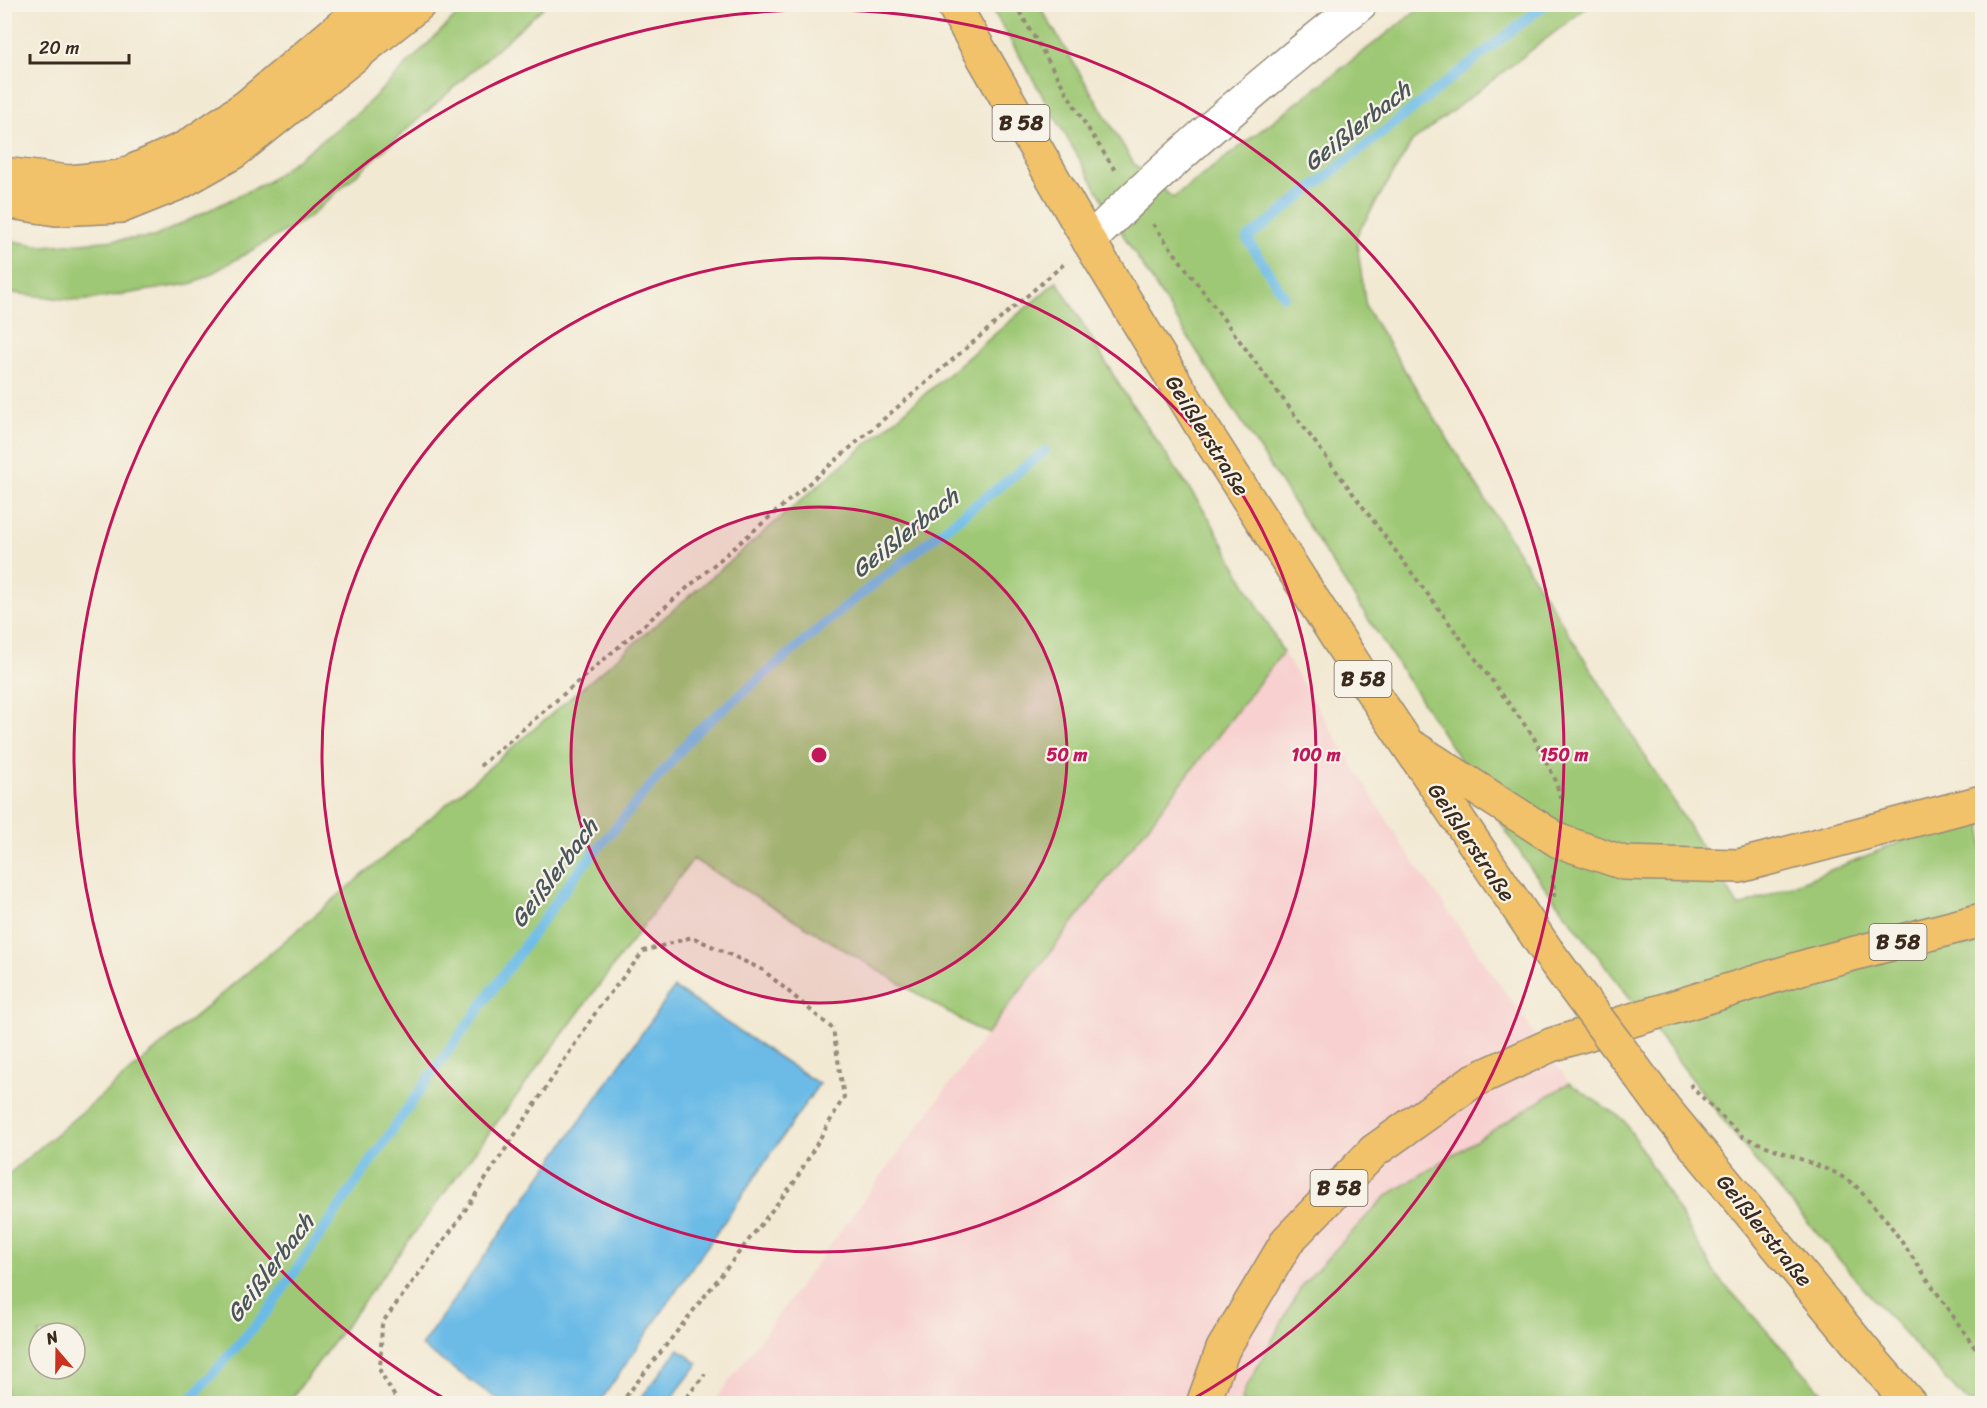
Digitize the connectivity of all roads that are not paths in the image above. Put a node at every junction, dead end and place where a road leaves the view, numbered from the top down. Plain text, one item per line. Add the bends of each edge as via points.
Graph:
1 (369, 4) edge
2 (419, 4) edge
3 (953, 4) edge
4 (1360, 4) edge
5 (4, 174) edge
6 (4, 201) edge
7 (1089, 242) junction
8 (1406, 744) junction
9 (1983, 802) edge
10 (1983, 920) edge
11 (1203, 1404) edge
12 (1910, 1404) edge

1 - 5 main road via 246,107 187,147 120,177 69,182
2 - 6 main road via 234,152 179,183 122,206 56,209
3 - 7 main road, Geißlerstraße / B 58
4 - 7 street via 1281,66
7 - 8 main road, Geißlerstraße / B 58 via 1204,430
8 - 9 main road via 1559,841 1624,863 1739,866
8 - 12 main road, Geißlerstraße / B 58, bridge via 1547,951 1664,1107
10 - 11 main road, B 58 via 1814,964 1551,1045 1473,1081 1374,1151 1288,1240 1223,1349

